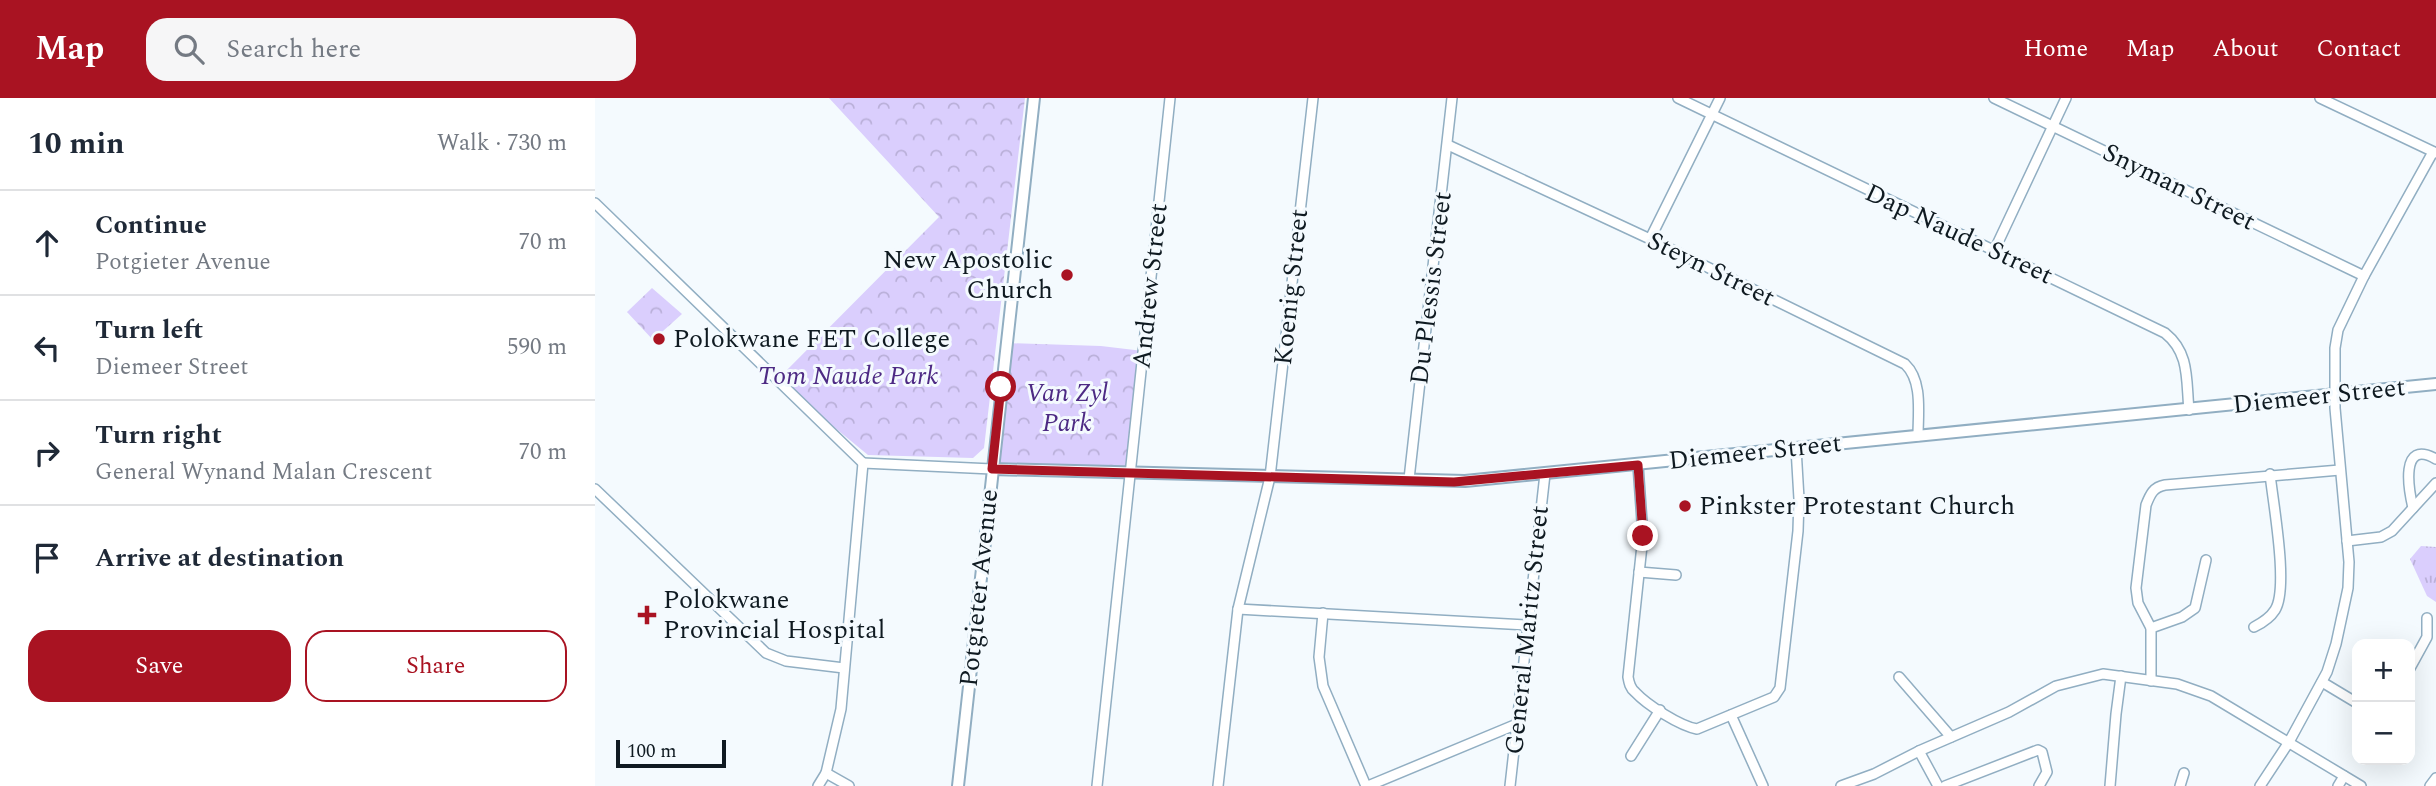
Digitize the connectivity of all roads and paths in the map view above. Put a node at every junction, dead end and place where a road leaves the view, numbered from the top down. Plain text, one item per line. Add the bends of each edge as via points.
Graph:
1 (1034, 98) edge
2 (1170, 98) edge
3 (1313, 98) edge
4 (1452, 98) edge
5 (1678, 98) edge
6 (1720, 98) edge
7 (1994, 98) edge
8 (2066, 98) edge
9 (2320, 98) edge
10 (1712, 115) junction
11 (2053, 126) junction
12 (1448, 145) junction
13 (2435, 153) edge
14 (595, 203) edge
15 (1650, 239) junction
16 (1994, 251) junction
17 (2364, 276) junction
18 (2436, 384) edge
19 (2335, 394) junction
20 (2189, 410) junction
21 (1918, 436) junction
22 (1796, 448) junction
23 (2436, 459) edge
24 (863, 463) junction
25 (1638, 465) junction
26 (992, 469) junction
27 (2340, 470) junction
28 (1130, 473) junction
29 (1545, 474) junction
30 (2270, 474) junction
31 (1270, 477) junction
32 (1409, 479) junction
33 (2436, 483) edge
34 (595, 489) edge
35 (2413, 508) junction
36 (2347, 541) junction
37 (2206, 560) dead end
38 (1639, 572) junction
39 (1676, 575) dead end
40 (1238, 609) junction
41 (1323, 613) junction
42 (2427, 618) dead end
43 (1527, 625) junction
44 (2254, 627) dead end
45 (2151, 628) junction
46 (2415, 659) edge
47 (844, 668) junction
48 (1899, 677) dead end
49 (2121, 677) junction
50 (2151, 681) junction
51 (2322, 682) junction
52 (2355, 702) edge
53 (1660, 710) junction
54 (1731, 715) junction
55 (1517, 724) junction
56 (1951, 737) junction
57 (2289, 742) junction
58 (1919, 751) junction
59 (1631, 756) dead end
60 (2184, 772) dead end
61 (826, 773) junction
62 (1874, 774) junction
63 (2344, 776) junction
64 (2436, 778) edge
65 (818, 786) edge
66 (849, 786) edge
67 (958, 786) edge
68 (1097, 786) edge
69 (1219, 786) edge
70 (1367, 786) edge
71 (1510, 786) edge
72 (1763, 786) edge
73 (1841, 786) edge
74 (1878, 786) edge
75 (1938, 786) edge
76 (1945, 786) edge
77 (2039, 786) edge
78 (2110, 786) edge
79 (2180, 786) edge
80 (2260, 786) edge
81 (2338, 786) edge
82 (2361, 786) edge
83 (2430, 786) edge

1 - 26 street, Potgieter Avenue
2 - 28 street, Andrew Street
3 - 31 street, Koenig Street
4 - 12 street, Du Plessis Street
5 - 10 street, Dap Naude Street
6 - 10 street
7 - 11 street, Snyman Street
8 - 11 street
9 - 13 street
10 - 15 street
10 - 16 street, Dap Naude Street
11 - 16 street
11 - 17 street, Snyman Street
12 - 15 street, Steyn Street
12 - 32 street, Du Plessis Street
13 - 17 street
14 - 24 street
15 - 21 street, Steyn Street via 1906,363 1916,382
16 - 20 street, Dap Naude Street via 2172,339 2183,354
17 - 19 street via 2338,330
18 - 19 street, Diemeer Street
19 - 20 street, Diemeer Street
19 - 27 street
20 - 21 street, Diemeer Street via 1984,434
21 - 22 street, Diemeer Street
22 - 25 street, Diemeer Street
22 - 54 street via 1798,531 1782,684 1774,696
23 - 35 street via 2421,455 2409,465
24 - 26 street, Diemeer Street
24 - 47 street
25 - 29 street, Diemeer Street
25 - 38 street via 1643,531
26 - 28 street, Diemeer Street
26 - 67 street, Potgieter Avenue
27 - 30 street
27 - 36 street
28 - 31 street, Diemeer Street
28 - 68 street, Andrew Street
29 - 32 street, Diemeer Street via 1465,481
29 - 43 street, General Maritz Street
30 - 44 street via 2280,599 2275,612
30 - 45 street via 2165,485 2151,493 2136,588
31 - 32 street, Diemeer Street
31 - 40 street, Koenig Street
33 - 35 street
34 - 47 street via 766,653 786,661
35 - 36 street via 2381,537
36 - 51 street via 2349,588 2332,660
37 - 45 street via 2195,608
38 - 39 street
38 - 53 street via 1628,677 1636,694
40 - 41 street
40 - 69 street, Koenig Street
41 - 43 street
41 - 70 street via 1319,657 1323,686
42 - 46 street via 2427,637
43 - 55 street, General Maritz Street
45 - 50 street
47 - 61 street via 841,709
48 - 56 street
49 - 50 street
49 - 56 street via 2094,676 2056,686
49 - 78 street
50 - 57 street via 2211,696
51 - 52 street
51 - 57 street
53 - 54 street via 1697,729
53 - 59 street
54 - 72 street
55 - 70 street
55 - 71 street, General Maritz Street
56 - 58 street
57 - 63 street
57 - 80 street
58 - 62 street
58 - 75 street
60 - 79 street
61 - 65 street
61 - 66 street
62 - 73 street
62 - 74 street
63 - 81 street
63 - 82 street
64 - 83 street
76 - 77 street via 2038,750 2047,772

